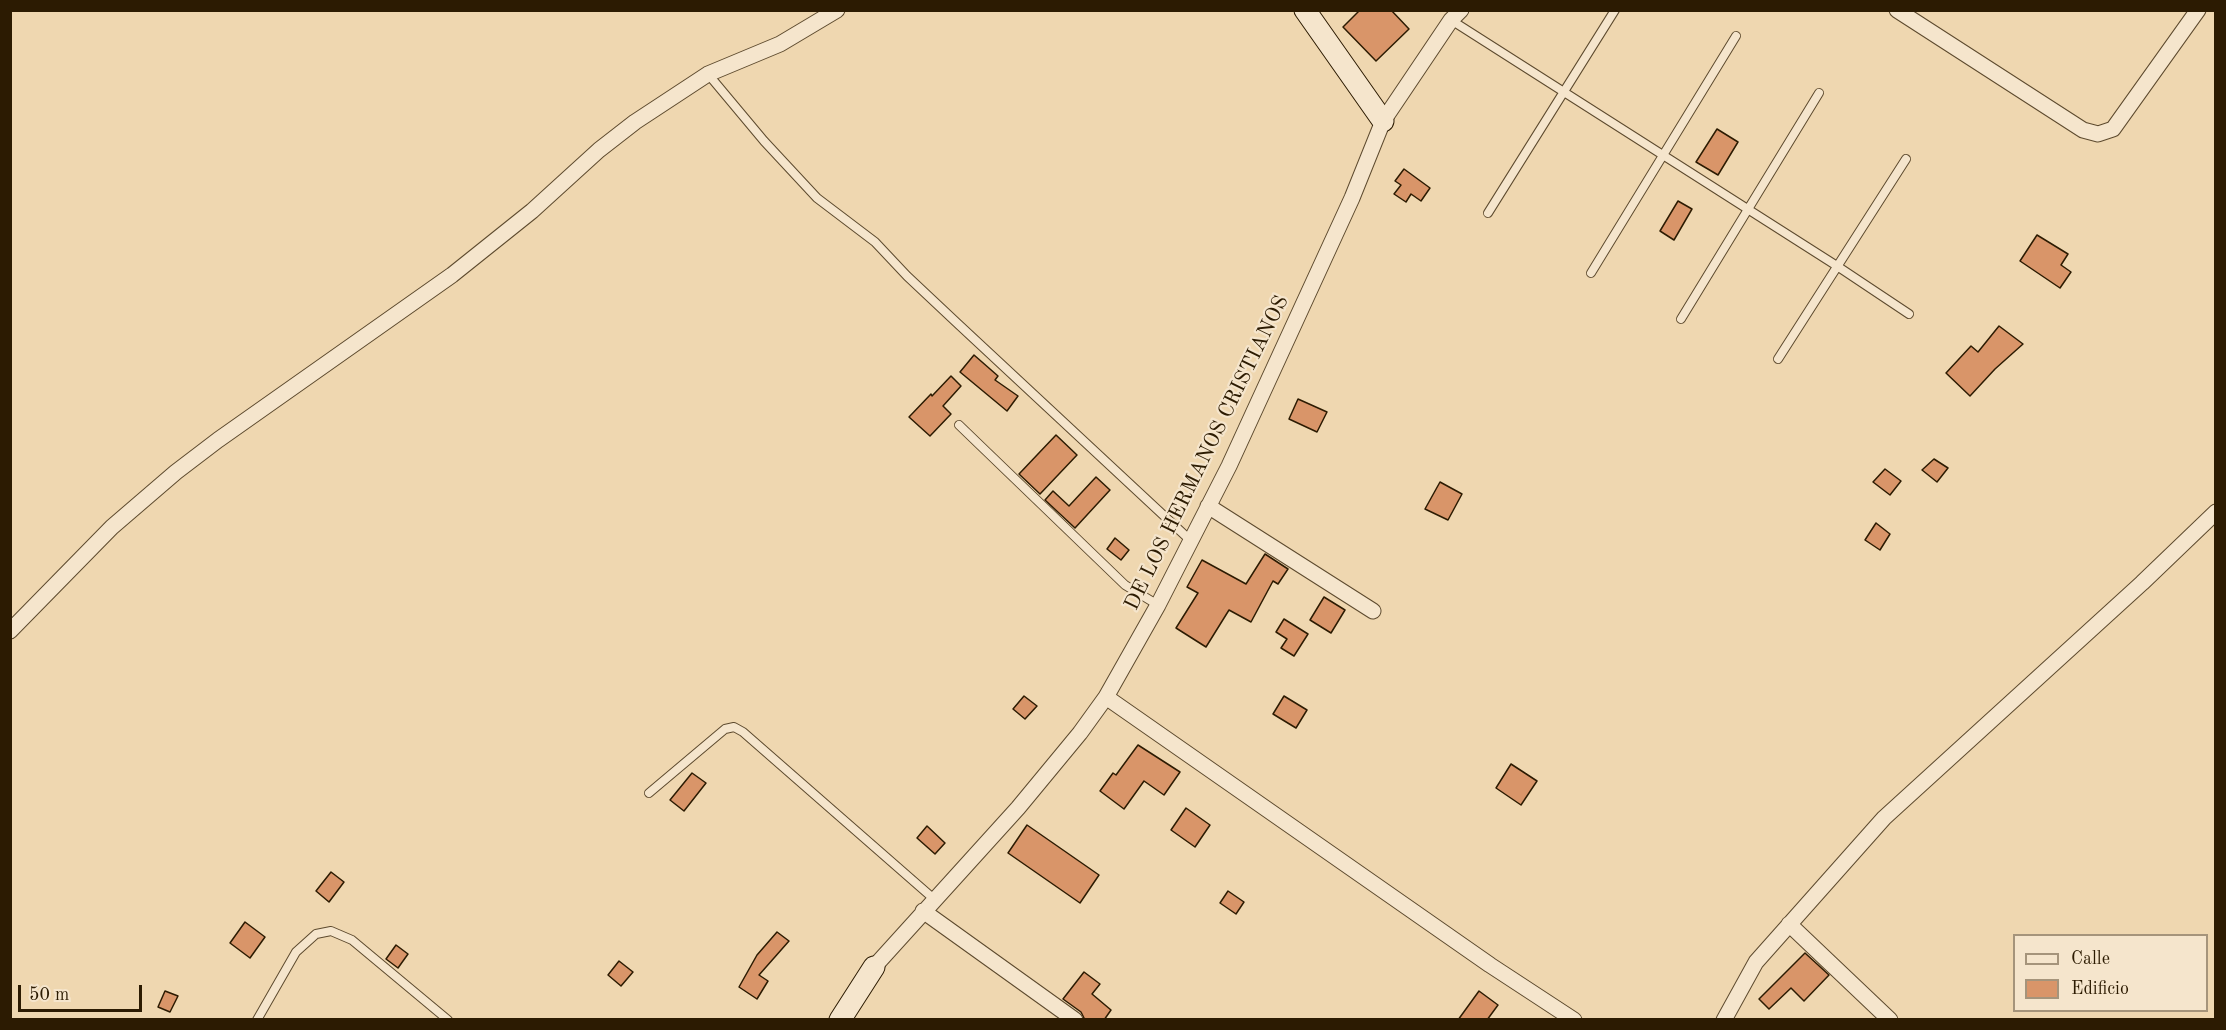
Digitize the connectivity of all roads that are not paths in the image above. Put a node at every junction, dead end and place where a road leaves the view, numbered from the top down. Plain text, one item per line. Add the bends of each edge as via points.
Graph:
1 (837, 10) edge
2 (1305, 10) edge
3 (1615, 10) edge
4 (1897, 10) edge
5 (2198, 10) edge
6 (1456, 15) edge
7 (1736, 36) dead end
8 (708, 74) junction
9 (1564, 92) junction
10 (1819, 93) dead end
11 (1383, 121) junction
12 (1662, 154) junction
13 (1906, 159) dead end
14 (1748, 209) junction
15 (1488, 213) dead end
16 (1838, 266) junction
17 (1591, 273) dead end
18 (1909, 314) dead end
19 (1681, 319) dead end
20 (1778, 359) dead end
21 (959, 425) dead end
22 (1208, 506) junction
23 (2216, 512) edge
24 (1190, 540) junction
25 (1158, 605) junction
26 (1374, 611) dead end
27 (10, 631) edge
28 (1106, 697) junction
29 (649, 793) dead end
30 (934, 899) junction
31 (923, 911) junction
32 (1789, 924) junction
33 (874, 967) joint
34 (257, 1020) edge
35 (448, 1020) edge
36 (840, 1020) edge
37 (1075, 1020) edge
38 (1574, 1020) edge
39 (1725, 1020) edge
40 (1890, 1020) edge

1 - 8 street via 780,44
2 - 11 street
3 - 9 lane
4 - 5 street via 2083,130 2098,134 2113,129
6 - 9 lane
6 - 11 street, DE LOS HERMANOS CRISTIANOS
7 - 12 lane
8 - 24 lane via 817,198 876,242 915,284
8 - 27 street via 599,150 532,211 452,275 176,472 112,527
9 - 12 lane
9 - 15 lane
10 - 14 lane
11 - 22 street, DE LOS HERMANOS CRISTIANOS via 1352,198
12 - 14 lane
12 - 17 lane
13 - 16 lane
14 - 16 lane
14 - 19 lane
16 - 18 lane
16 - 20 lane
21 - 25 lane via 1125,585
22 - 24 street, DE LOS HERMANOS CRISTIANOS
22 - 26 street
23 - 32 street via 1884,818
24 - 25 street, DE LOS HERMANOS CRISTIANOS
25 - 28 street, DE LOS HERMANOS CRISTIANOS
28 - 30 street, DE LOS HERMANOS CRISTIANOS via 1018,808
28 - 38 street
29 - 30 lane via 725,729 734,727
30 - 31 street, DE LOS HERMANOS CRISTIANOS
31 - 33 street, DE LOS HERMANOS CRISTIANOS
31 - 37 street
32 - 39 street via 1756,962
32 - 40 street
33 - 36 street
34 - 35 lane via 296,952 316,934 331,931 352,940

